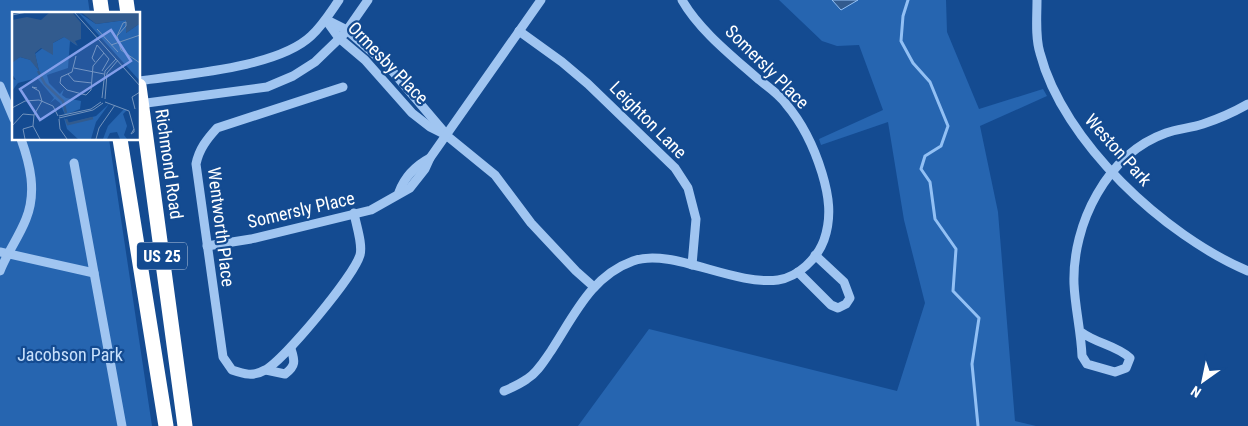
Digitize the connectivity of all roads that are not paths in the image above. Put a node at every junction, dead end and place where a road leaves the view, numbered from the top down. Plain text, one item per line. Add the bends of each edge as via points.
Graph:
1 (339, 0) edge
2 (368, 0) edge
3 (541, 0) edge
4 (682, 0) edge
5 (1037, 0) edge
6 (326, 20) junction
7 (348, 30) junction
8 (519, 32) junction
9 (339, 38) junction
10 (140, 82) edge
11 (0, 86) edge
12 (343, 87) dead end
13 (140, 104) edge
14 (1248, 104) edge
15 (12, 114) edge
16 (446, 135) junction
17 (21, 140) edge
18 (120, 140) edge
19 (74, 163) dead end
20 (1113, 171) junction
21 (354, 214) junction
22 (207, 246) junction
23 (4, 252) edge
24 (815, 255) junction
25 (692, 265) junction
26 (0, 271) edge
27 (1248, 271) edge
28 (94, 272) junction
29 (798, 272) junction
30 (594, 286) junction
31 (1081, 332) junction
32 (291, 349) junction
33 (266, 370) junction
34 (504, 392) dead end
35 (122, 426) edge
36 (166, 426) edge
37 (185, 426) edge

1 - 6 street
2 - 7 street
3 - 8 street, Somersly Place
4 - 24 street, Somersly Place via 713,36 785,102 813,144 826,185 830,214 822,245
5 - 20 street, Weston Park via 1039,52 1059,104 1082,137
6 - 7 street, Ormesby Place
6 - 9 street, Ormesby Place
6 - 10 street via 310,37 262,62
7 - 9 street
7 - 16 street, Ormesby Place via 388,66
8 - 16 street, Somersly Place
8 - 25 street, Leighton Lane via 588,84 675,168 688,188 696,219
9 - 13 street via 315,62 267,87
9 - 16 street, Ormesby Place via 365,60 412,113
11 - 15 street
12 - 22 street, Wentworth Place via 217,128 206,140 196,164
13 - 37 highway, Richmond Road / US 25
14 - 20 street via 1202,124 1165,134 1136,149
16 - 21 street, Somersly Place via 430,158 410,172 399,192 372,210
16 - 30 street, Ormesby Place via 495,176 531,224
17 - 23 street via 30,165 32,196 27,219
18 - 36 highway, US 25
19 - 28 street
20 - 27 street, Weston Park via 1169,224 1201,248
20 - 31 street via 1089,206 1077,248 1074,283
21 - 22 street, Somersly Place via 251,239
21 - 32 street via 360,254 352,272
22 - 33 street, Wentworth Place via 223,357 232,370 251,376
23 - 26 street
23 - 28 street
24 - 29 street, Somersly Place
24 - 29 street via 844,282 850,298 846,304 838,308 831,305
25 - 29 street, Somersly Place via 757,280 779,280
25 - 30 street, Somersly Place via 674,260 635,260
28 - 35 street
30 - 34 street, Somersly Place via 540,366 528,379
31 - 31 street via 1082,356 1087,364 1115,372 1126,368 1130,358 1120,349 1097,342
32 - 33 street
32 - 33 street, Wentworth Place via 295,362 293,368 284,374

